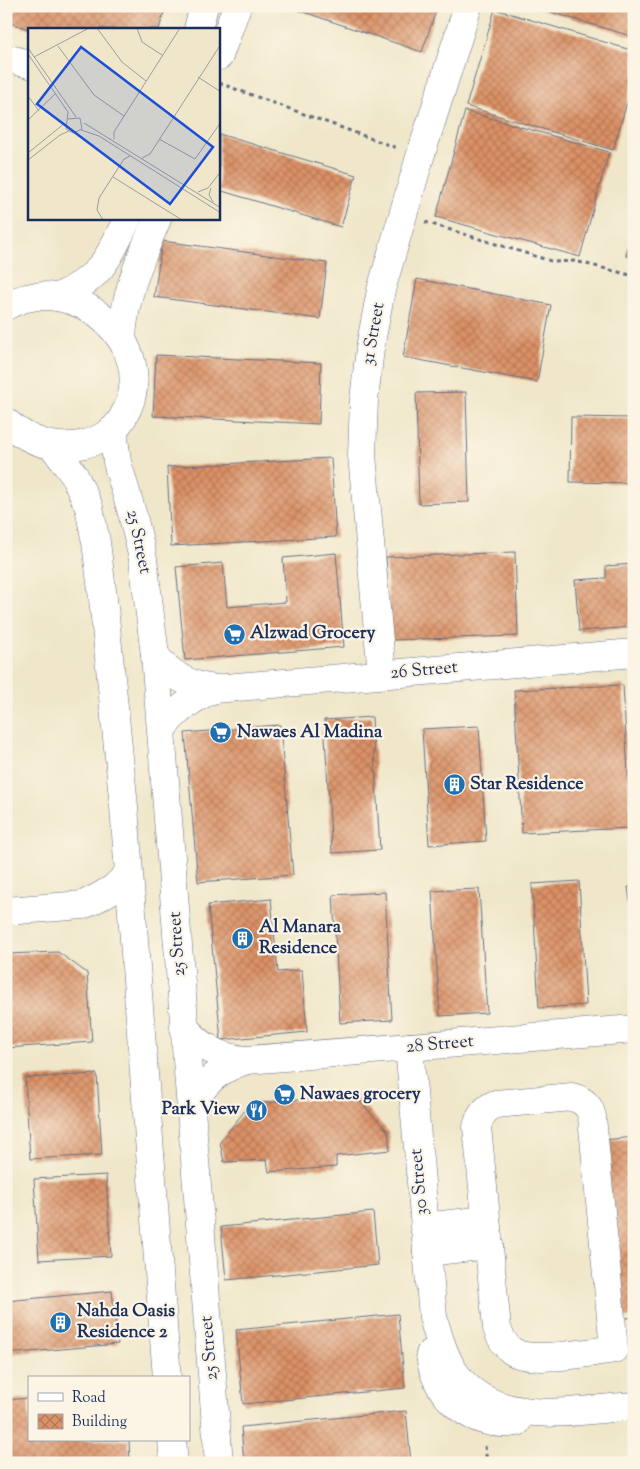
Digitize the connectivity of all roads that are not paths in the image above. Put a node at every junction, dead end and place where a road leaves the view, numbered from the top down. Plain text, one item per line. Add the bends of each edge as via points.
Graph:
1 (204, 6) edge
2 (237, 6) edge
3 (468, 6) edge
4 (198, 28) edge
5 (220, 53) edge
6 (6, 58) edge
7 (28, 64) edge
8 (127, 220) edge
9 (157, 220) edge
10 (58, 297) junction
11 (11, 302) edge
12 (122, 340) junction
13 (6, 422) edge
14 (113, 430) junction
15 (53, 446) junction
16 (634, 653) edge
17 (155, 655) junction
18 (382, 674) junction
19 (214, 689) junction
20 (162, 729) junction
21 (128, 874) junction
22 (82, 905) junction
23 (6, 911) edge
24 (132, 926) junction
25 (184, 1027) junction
26 (634, 1029) edge
27 (409, 1047) junction
28 (247, 1060) junction
29 (191, 1106) junction
30 (488, 1233) junction
31 (425, 1239) junction
32 (624, 1348) edge
33 (167, 1376) edge
34 (634, 1406) edge
35 (172, 1442) edge
36 (174, 1463) edge
37 (219, 1463) edge

1 - 4 street
2 - 5 street
3 - 18 street, 31 Street via 381,290 370,348 362,456
6 - 7 street
8 - 10 street via 102,267 82,285
9 - 12 street via 131,282
10 - 11 street
10 - 12 street via 94,311
12 - 14 street via 132,363 134,387 127,410
13 - 15 street via 26,437
14 - 15 street via 85,444
14 - 17 street, 25 Street via 117,462 144,559
15 - 21 street via 82,490 94,534 104,607
16 - 18 street, 26 Street
17 - 19 street, 26 Street via 180,679
17 - 20 street, 25 Street
18 - 19 street, 26 Street
19 - 20 street, 26 Street via 179,709
20 - 25 street, 25 Street
21 - 22 street via 114,888
21 - 24 street
22 - 23 street
22 - 24 street
24 - 33 street
25 - 28 street, 28 Street via 212,1051 229,1058
25 - 29 street, 25 Street
26 - 27 street, 28 Street
27 - 28 street, 28 Street
27 - 31 street, 30 Street
28 - 29 street, 28 Street via 214,1076
29 - 37 street, 25 Street
30 - 31 street
30 - 32 street via 497,1328 512,1352 531,1357
30 - 32 street via 477,1126 483,1112 503,1103 572,1097 583,1102 592,1117
31 - 34 street, 30 Street via 438,1336 455,1373 467,1388 501,1408 520,1412
35 - 36 street

